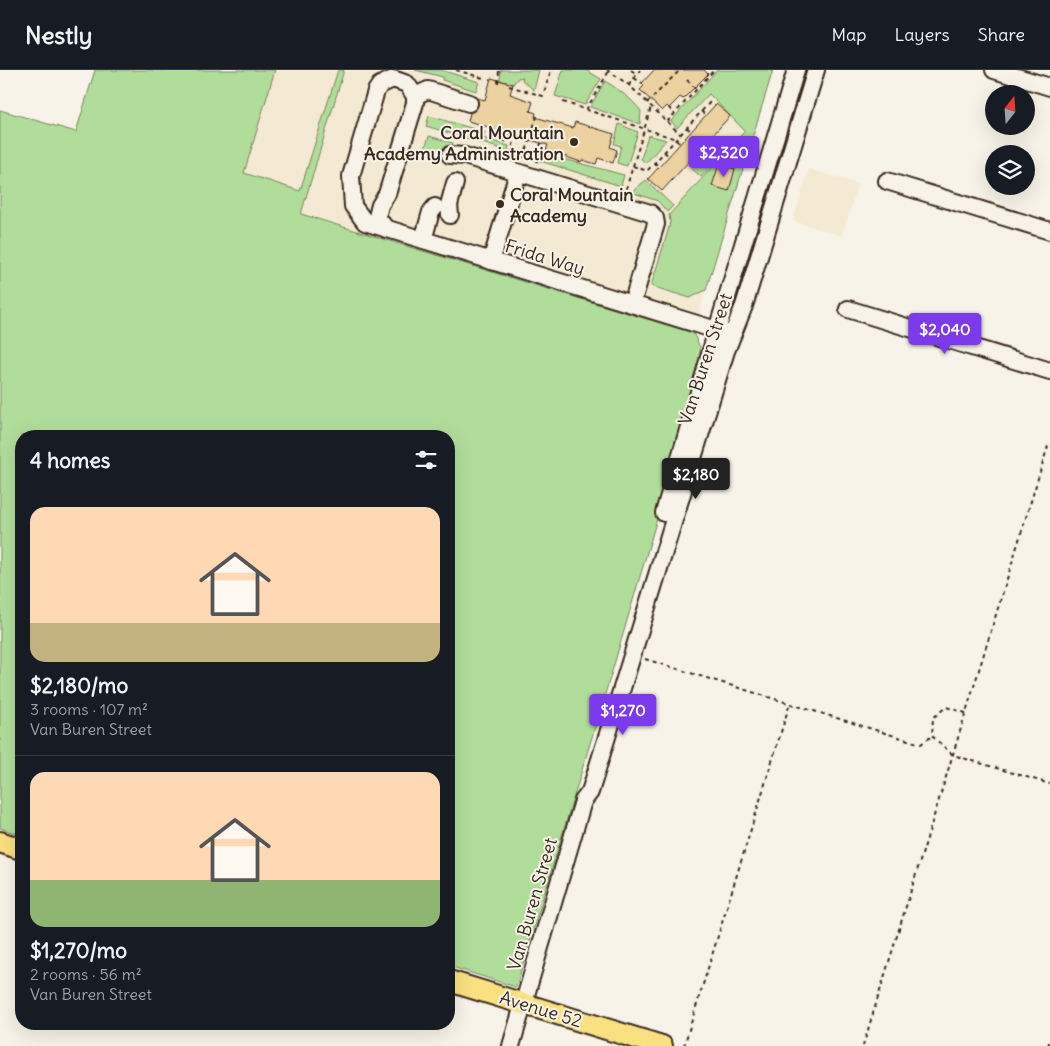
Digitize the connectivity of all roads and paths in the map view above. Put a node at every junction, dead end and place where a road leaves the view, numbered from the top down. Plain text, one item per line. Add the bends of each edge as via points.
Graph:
1 (456, 70) edge
2 (498, 70) edge
3 (551, 70) edge
4 (608, 70) edge
5 (631, 70) edge
6 (640, 70) edge
7 (680, 70) edge
8 (714, 70) edge
9 (796, 70) edge
10 (816, 70) edge
11 (994, 70) edge
12 (637, 74) junction
13 (387, 75) edge
14 (483, 78) dead end
15 (634, 78) junction
16 (687, 80) dead end
17 (498, 83) dead end
18 (642, 83) dead end
19 (629, 85) junction
20 (509, 86) dead end
21 (1050, 87) edge
22 (697, 90) junction
23 (415, 96) junction
24 (711, 100) dead end
25 (563, 102) dead end
26 (469, 103) dead end
27 (647, 103) junction
28 (651, 106) junction
29 (669, 108) dead end
30 (586, 110) junction
31 (701, 112) junction
32 (538, 113) dead end
33 (675, 114) junction
34 (706, 116) dead end
35 (667, 122) junction
36 (687, 127) junction
37 (644, 130) junction
38 (691, 132) dead end
39 (680, 134) junction
40 (516, 136) dead end
41 (676, 139) junction
42 (541, 143) dead end
43 (680, 144) dead end
44 (664, 152) junction
45 (510, 154) dead end
46 (450, 155) dead end
47 (669, 156) dead end
48 (537, 162) dead end
49 (654, 162) junction
50 (521, 165) junction
51 (633, 166) junction
52 (659, 167) dead end
53 (887, 182) dead end
54 (455, 183) dead end
55 (626, 190) dead end
56 (434, 207) dead end
57 (450, 216) dead end
58 (386, 229) junction
59 (1050, 231) edge
60 (423, 240) junction
61 (491, 261) junction
62 (632, 304) junction
63 (848, 310) dead end
64 (713, 329) junction
65 (733, 335) junction
66 (1050, 371) edge
67 (1048, 446) dead end
68 (631, 655) junction
69 (790, 703) junction
70 (966, 713) junction
71 (932, 736) junction
72 (953, 755) junction
73 (1050, 784) edge
74 (583, 801) junction
75 (0, 842) edge
76 (15, 847) edge
77 (455, 983) edge
78 (524, 1004) junction
79 (1050, 1039) edge
80 (511, 1046) edge
81 (662, 1046) edge
82 (684, 1046) edge
83 (863, 1046) edge
84 (1048, 1046) edge

1 - 14 path
2 - 17 path
3 - 20 path via 543,96
4 - 19 path
4 - 30 path
5 - 12 path
6 - 12 path
7 - 27 path
8 - 22 path
9 - 64 street, Van Buren Street
10 - 65 street, Van Buren Street
11 - 21 street
12 - 15 path
13 - 23 street via 407,84
13 - 58 street, Frida Way via 376,91 351,176 353,206 365,222
15 - 18 path
15 - 19 path
16 - 22 path
19 - 27 path
22 - 33 path
23 - 26 street via 428,90
23 - 58 street via 387,194 377,217
24 - 31 path
25 - 30 path
27 - 28 path
28 - 35 path
28 - 37 path
29 - 33 path
30 - 37 path
31 - 34 path
31 - 36 path
32 - 50 path
33 - 35 path
35 - 39 path
36 - 38 path
36 - 39 path
37 - 41 path
37 - 51 path
39 - 41 path
40 - 45 path
41 - 43 path
41 - 44 path
42 - 48 path
44 - 47 path
44 - 49 path
46 - 50 street
49 - 51 path via 647,171
49 - 52 path
50 - 61 street
50 - 62 street via 642,210 655,218 654,232
51 - 55 path
53 - 59 street
54 - 57 street via 449,205
56 - 60 street
58 - 60 street, Frida Way
60 - 61 street, Frida Way
61 - 62 street, Frida Way
62 - 64 street, Frida Way
63 - 66 street
64 - 65 street, Frida Way
64 - 74 street, Van Buren Street via 587,774
65 - 68 street, Van Buren Street
67 - 70 path
68 - 69 path
68 - 74 street, Van Buren Street via 590,792
69 - 71 path via 921,744
69 - 82 path
70 - 71 path via 946,707 933,718
70 - 72 path
71 - 72 path
72 - 73 path
72 - 83 path
74 - 78 street, Van Buren Street
75 - 76 main road
77 - 78 main road, Avenue 52
78 - 80 street, Van Buren Street
78 - 81 main road, Avenue 52
79 - 84 path

